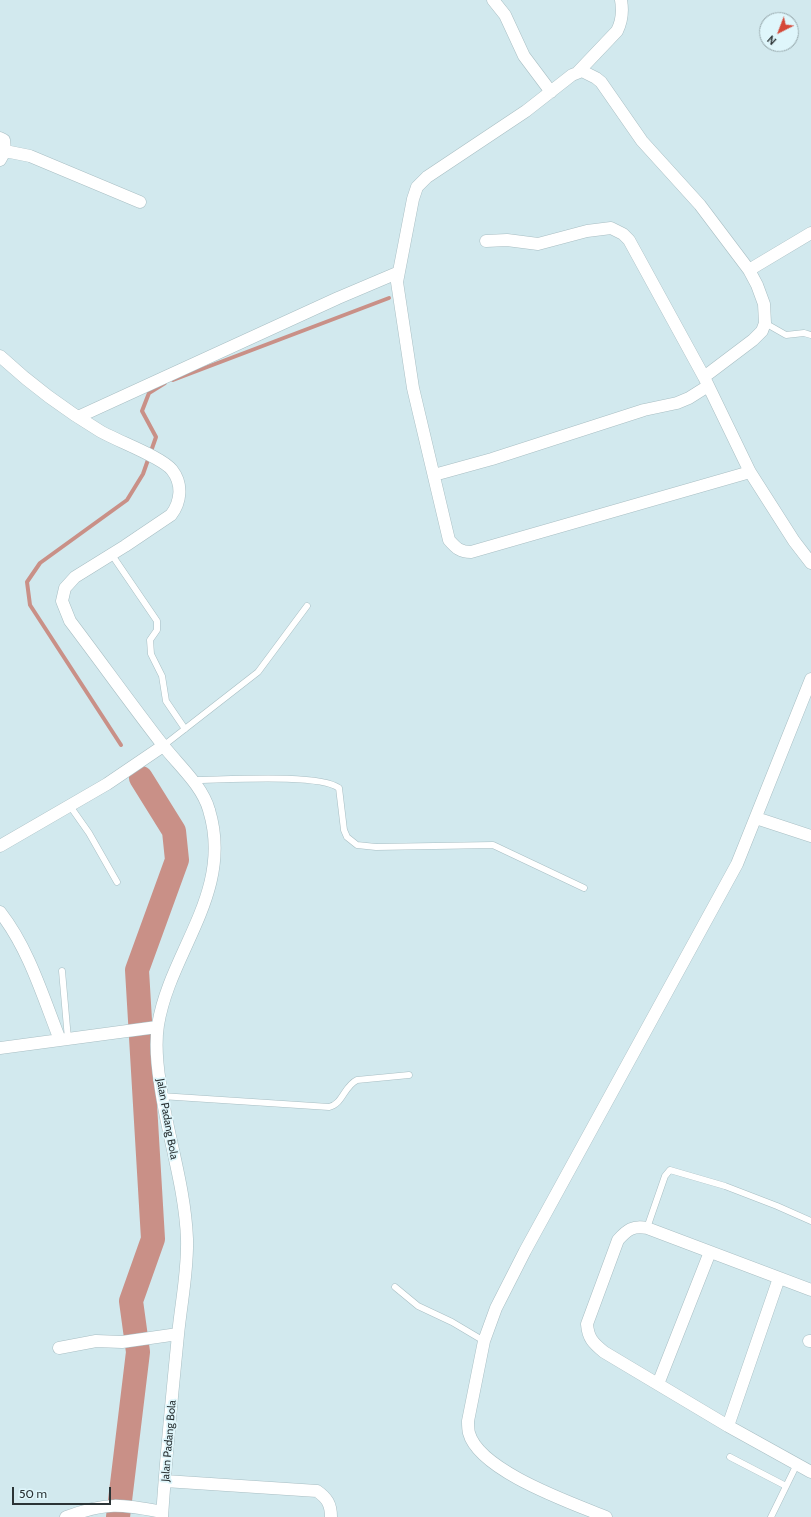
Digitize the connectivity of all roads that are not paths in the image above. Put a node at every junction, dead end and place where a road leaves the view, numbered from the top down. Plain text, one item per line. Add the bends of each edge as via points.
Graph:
1 (493, 0) edge
2 (621, 0) edge
3 (578, 72) junction
4 (551, 92) junction
5 (0, 138) edge
6 (3, 156) edge
7 (140, 202) dead end
8 (811, 233) edge
9 (486, 241) dead end
10 (749, 270) junction
11 (397, 273) junction
12 (765, 323) junction
13 (811, 335) edge
14 (0, 356) edge
15 (706, 382) junction
16 (78, 417) junction
17 (750, 472) junction
18 (434, 475) junction
19 (112, 554) junction
20 (811, 563) edge
21 (307, 606) dead end
22 (811, 679) edge
23 (184, 729) junction
24 (163, 746) junction
25 (192, 780) junction
26 (70, 806) junction
27 (756, 818) junction
28 (811, 836) edge
29 (0, 846) edge
30 (117, 882) dead end
31 (584, 888) dead end
32 (0, 912) edge
33 (62, 971) dead end
34 (157, 1027) junction
35 (64, 1040) junction
36 (0, 1048) edge
37 (410, 1075) dead end
38 (162, 1096) junction
39 (811, 1221) edge
40 (647, 1228) junction
41 (710, 1252) junction
42 (779, 1278) junction
43 (395, 1287) dead end
44 (811, 1290) edge
45 (178, 1334) junction
46 (484, 1340) junction
47 (59, 1348) dead end
48 (658, 1384) junction
49 (728, 1426) junction
50 (730, 1457) dead end
51 (797, 1464) junction
52 (811, 1472) edge
53 (165, 1482) junction
54 (786, 1486) junction
55 (162, 1514) edge
56 (66, 1517) edge
57 (331, 1517) edge
58 (606, 1517) edge
59 (771, 1517) edge

1 - 4 street via 505,15 524,56
2 - 3 street via 622,15 617,31
3 - 4 street
3 - 10 street via 590,74 601,82 642,141 668,172 693,196
4 - 11 street via 422,181 413,199
5 - 6 street via 4,140
6 - 7 street via 30,156
8 - 10 street
9 - 15 street via 507,240 538,244 587,231 611,228 623,234 629,240
10 - 12 street via 764,304
11 - 16 street
11 - 18 street via 397,289 413,388
12 - 13 lane via 786,335
12 - 15 street via 762,331 753,340
14 - 16 street
15 - 17 street
15 - 18 street via 677,403 644,410
16 - 19 street, Jalan Padang Bola via 117,440 163,461 178,479 180,491 176,508 162,522
17 - 18 street via 471,552 462,552 449,540
17 - 20 street
19 - 23 lane via 158,621 157,630 150,640 151,654 162,676 166,701
19 - 24 street, Jalan Padang Bola via 75,577 65,588 62,601 70,620
21 - 23 lane via 258,672
22 - 27 street
23 - 24 lane
24 - 25 street, Jalan Padang Bola
24 - 26 street
25 - 31 lane via 296,779 329,782 340,788 344,830 347,838 357,845 493,845
25 - 34 street, Jalan Padang Bola via 209,808 214,831 214,862 205,904 162,1006
26 - 29 street
26 - 30 lane via 89,832
27 - 28 street
27 - 46 street via 737,864 521,1258 496,1308
32 - 35 street via 25,953
33 - 35 lane
34 - 35 street
34 - 38 street, Jalan Padang Bola via 156,1059
35 - 36 street
37 - 38 lane via 357,1080 347,1087 337,1104 329,1107
38 - 45 street, Jalan Padang Bola via 184,1208 187,1238
39 - 40 lane via 740,1192 670,1170 665,1176
40 - 41 street
40 - 48 street via 634,1227 618,1240 587,1324 588,1334 593,1343
41 - 42 street
41 - 48 street
42 - 44 street
42 - 49 street
43 - 46 lane via 418,1306
45 - 47 street via 122,1342 101,1340
45 - 53 street, Jalan Padang Bola
46 - 58 street via 468,1421 469,1433 474,1442 481,1452 536,1488
48 - 49 street
49 - 51 street
50 - 54 lane
51 - 52 street
51 - 54 lane
53 - 55 street, Jalan Padang Bola
53 - 57 street via 317,1491 326,1496 330,1504
54 - 59 lane
55 - 56 street via 131,1506 115,1505 98,1507

